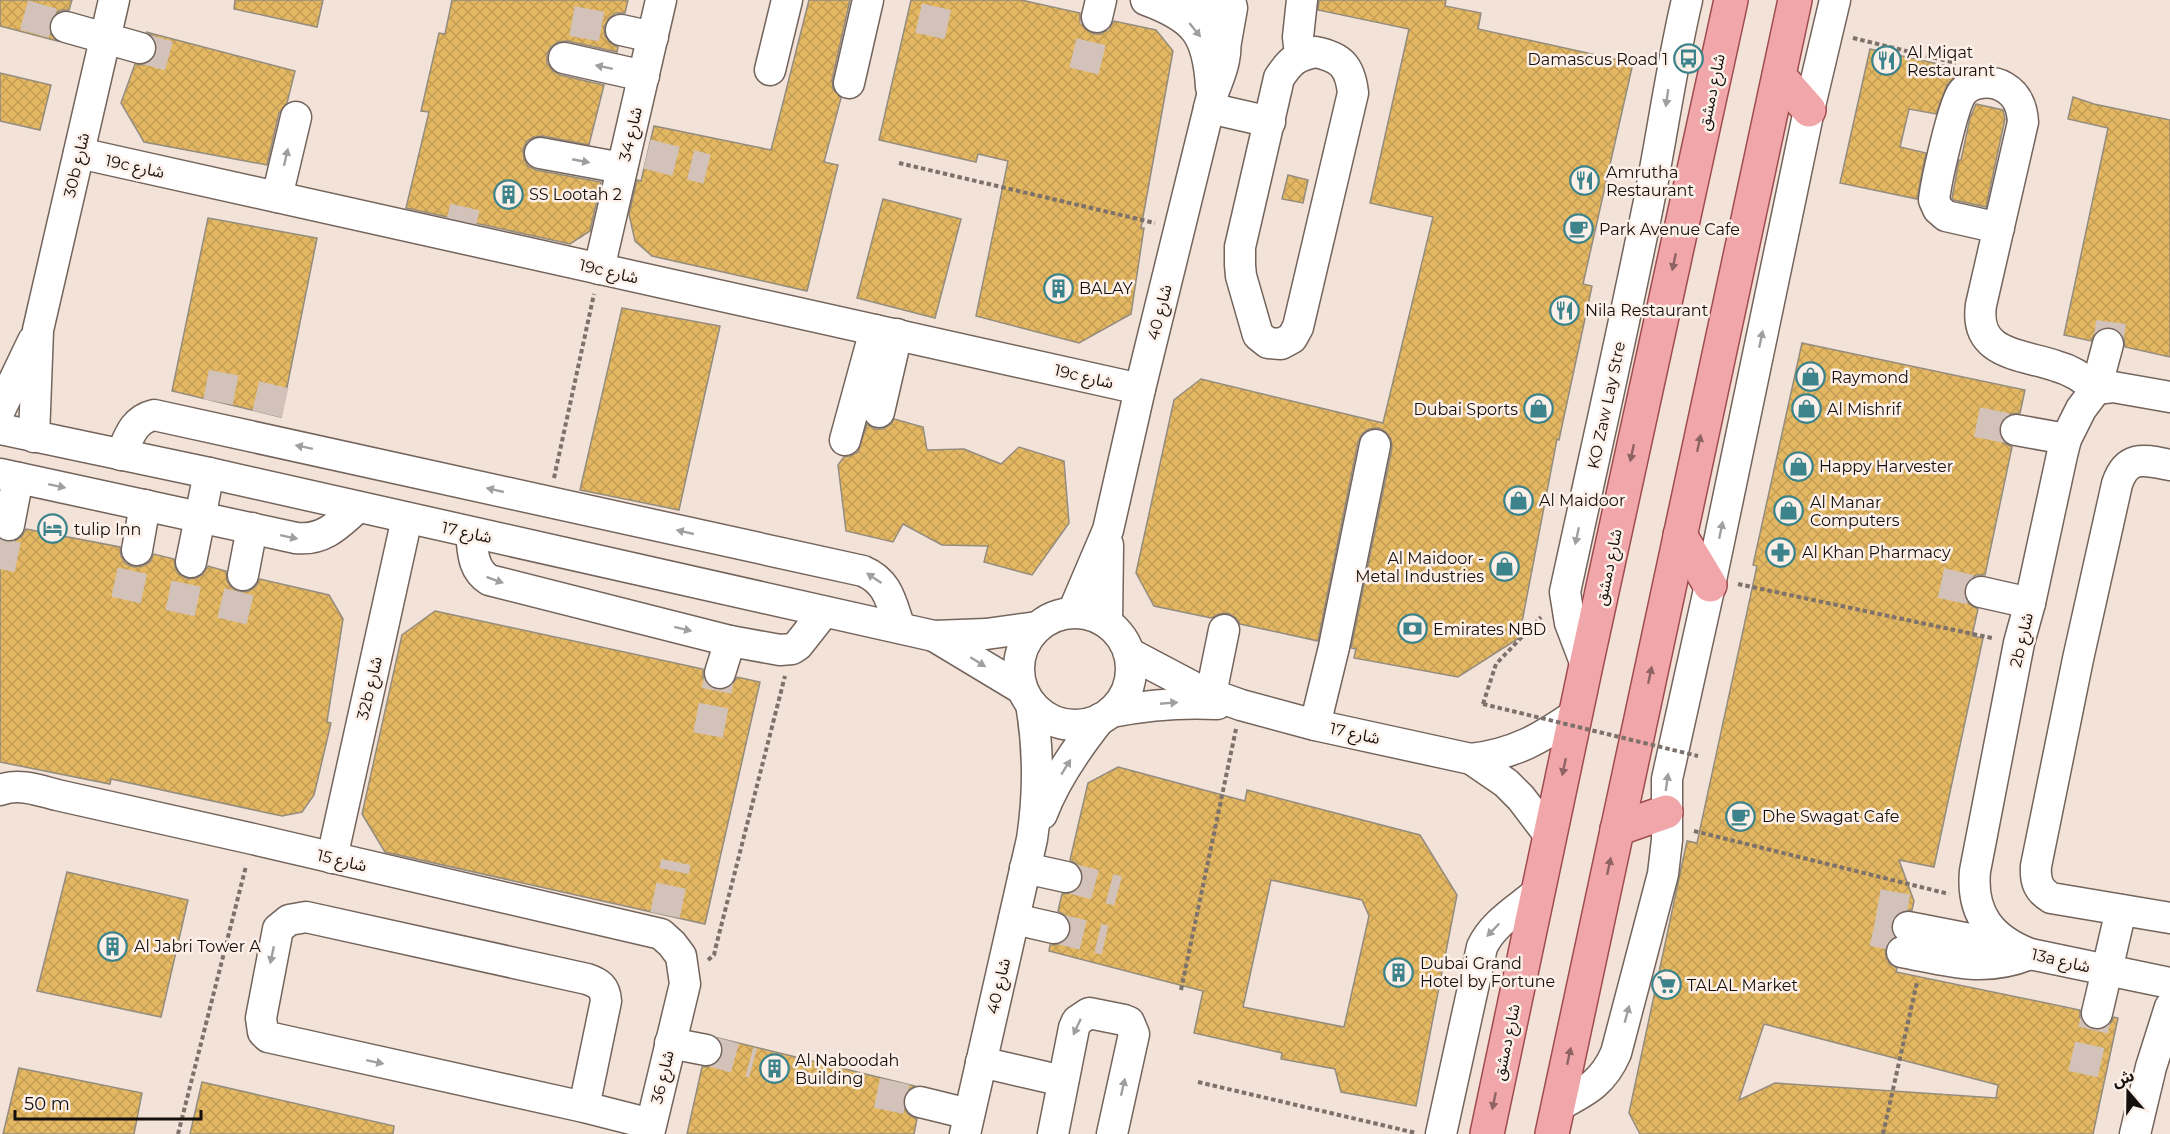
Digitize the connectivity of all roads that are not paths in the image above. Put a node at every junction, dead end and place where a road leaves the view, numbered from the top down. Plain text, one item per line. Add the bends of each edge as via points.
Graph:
1 (114, 0) edge
2 (661, 0) edge
3 (787, 0) edge
4 (868, 0) edge
5 (1146, 0) edge
6 (1187, 0) edge
7 (1230, 0) edge
8 (1302, 0) edge
9 (1687, 0) edge
10 (1731, 0) edge
11 (1795, 0) edge
12 (1835, 0) edge
13 (66, 27) tunnel mouth
14 (621, 30) tunnel mouth
15 (653, 37) junction
16 (105, 38) junction
17 (1226, 42) junction
18 (140, 48) tunnel mouth
19 (1300, 55) junction
20 (564, 58) dead end
21 (770, 70) dead end
22 (644, 76) junction
23 (1779, 76) junction
24 (849, 83) dead end
25 (1210, 102) junction
26 (1809, 110) junction
27 (296, 117) dead end
28 (1270, 122) junction
29 (79, 153) junction
30 (540, 153) dead end
31 (632, 158) junction
32 (277, 197) junction
33 (1999, 228) junction
34 (599, 268) junction
35 (38, 330) junction
36 (886, 332) junction
37 (2101, 342) tunnel mouth
38 (2090, 384) junction
39 (1140, 389) junction
40 (2170, 398) edge
41 (0, 410) edge
42 (879, 412) dead end
43 (0, 429) edge
44 (2016, 430) tunnel mouth
45 (33, 437) junction
46 (2066, 439) junction
47 (845, 440) dead end
48 (1375, 445) dead end
49 (121, 455) junction
50 (2170, 465) edge
51 (209, 473) junction
52 (9, 476) edge
53 (145, 505) junction
54 (358, 507) junction
55 (200, 517) junction
56 (407, 518) junction
57 (9, 525) tunnel mouth
58 (252, 528) junction
59 (1108, 530) junction
60 (471, 532) junction
61 (1680, 535) junction
62 (137, 550) tunnel mouth
63 (191, 562) tunnel mouth
64 (243, 574) tunnel mouth
65 (1711, 581) junction
66 (1981, 591) tunnel mouth
67 (2030, 603) junction
68 (824, 612) junction
69 (1073, 612) junction
70 (1107, 623) junction
71 (1037, 627) junction
72 (900, 628) junction
73 (1224, 630) dead end
74 (934, 636) junction
75 (730, 641) junction
76 (1129, 653) junction
77 (1586, 665) junction
78 (720, 673) tunnel mouth
79 (1211, 694) junction
80 (1027, 697) junction
81 (1241, 705) junction
82 (1576, 714) junction
83 (1105, 715) junction
84 (1315, 725) junction
85 (1471, 759) junction
86 (0, 790) edge
87 (57, 795) junction
88 (0, 806) edge
89 (1667, 819) junction
90 (1617, 829) junction
91 (1550, 836) junction
92 (1032, 839) junction
93 (332, 858) junction
94 (1024, 872) junction
95 (1065, 882) tunnel mouth
96 (1538, 892) junction
97 (2121, 910) junction
98 (2170, 918) edge
99 (1013, 923) junction
100 (627, 926) junction
101 (1053, 933) tunnel mouth
102 (2002, 933) junction
103 (2107, 971) junction
104 (2170, 983) edge
105 (2170, 1007) edge
106 (2097, 1013) tunnel mouth
107 (673, 1032) junction
108 (706, 1050) tunnel mouth
109 (981, 1062) junction
110 (1063, 1081) junction
111 (920, 1102) tunnel mouth
112 (584, 1107) junction
113 (1555, 1120) edge
114 (967, 1124) edge
115 (650, 1129) edge
116 (1053, 1134) edge
117 (1112, 1134) edge
118 (1441, 1134) edge
119 (1487, 1134) edge
120 (2135, 1134) edge

1 - 16 street, 30b شارع
2 - 15 street, شارع 34
3 - 21 street
4 - 24 street
5 -> 25 street via 1183,17 1203,40
6 - 17 street via 1212,12
7 - 17 street, شارع 40
8 - 19 street
9 -> 77 street, KO Zaw Lay Stre via 1632,288 1565,592 1567,613
10 -> 77 main road, شارع دمشق
11 - 23 main road
12 - 26 street
13 - 16 street
14 - 15 street
15 - 22 street, شارع 34
16 - 18 street
16 - 29 street, 30b شارع
17 - 25 street, شارع 40
19 - 28 street via 1279,78
19 - 28 street via 1330,55 1343,64 1351,77 1353,93 1298,327 1292,338 1281,344 1268,343 1258,335 1240,265 1240,247
22 -> 20 street
22 - 31 street, شارع 34
23 - 26 main road
61 -> 23 main road
25 - 28 street
25 - 39 street, شارع 40
65 -> 26 street
32 -> 27 street
29 - 32 street, 19c شارع
29 - 35 street, 30b شارع
30 -> 31 street
31 - 34 street, شارع 34
32 - 34 street, 19c شارع via 459,231
33 - 33 street via 2023,122 2022,110 2014,95 2000,85 1976,84 1967,88 1957,102 1934,200 1946,216
33 - 38 street via 1979,317 1988,340 1999,349 2059,366
34 - 36 street, 19c شارع
35 - 41 street, 30b شارع
35 - 45 street, 30b شارع
36 - 39 street, 19c شارع
36 - 42 street
36 - 47 street
37 - 38 street
38 - 40 street
38 - 46 street, 2b شارع
39 - 59 street, شارع 40
43 - 45 street, شارع 17
44 - 46 street
45 - 49 street, شارع 17
46 - 67 street, 2b شارع
48 - 84 street
49 - 51 street, شارع 17
72 -> 49 street via 884,586 863,571 549,502 215,414 146,417 133,428
50 - 97 street via 2139,460 2128,465 2117,484 2036,866 2037,885 2051,898
51 - 54 street, شارع 17
51 - 55 street
52 -> 53 street
52 - 57 street
53 - 55 street
53 - 62 street
54 - 56 street, شارع 17
58 -> 54 street via 314,538 329,532
55 - 58 street
55 - 63 street
56 - 60 street, شارع 17
56 - 93 street, 32b شارع
58 - 64 street
59 - 69 street, شارع 40
59 - 70 street, شارع 40
60 - 68 street, شارع 17
60 -> 75 street via 478,571 489,580
61 - 65 main road
90 -> 61 main road
89 -> 65 street via 1667,780
66 - 67 street
67 - 102 street, 2b شارع via 1975,871
68 - 72 street, شارع 17
68 - 75 street via 792,649
69 - 70 street
69 - 71 street via 1053,617
70 - 76 street via 1121,636
71 - 74 street, شارع 17
71 - 80 street via 1020,656 1019,673
72 - 74 street, شارع 17
73 - 79 street
74 -> 80 street, شارع 17
75 - 78 street
76 - 79 street, شارع 17
76 - 83 street via 1131,675 1124,695
77 - 82 main road, شارع دمشق
79 - 81 street, شارع 17
80 - 83 street via 1045,717 1063,723 1082,725
80 - 92 street, شارع 40 via 1037,738 1037,805
83 -> 81 street, شارع 17 via 1179,702
81 - 84 street, شارع 17
82 - 85 street, شارع 17 via 1515,750
82 -> 91 main road, شارع دمشق
92 -> 83 street, شارع 40 via 1060,776 1078,746
84 - 85 street, شارع 17
85 - 91 street, شارع 17 via 1506,783
86 - 87 street, شارع 15 via 26,788
87 - 88 street, شارع 15 via 22,797
87 - 93 street, شارع 15
89 - 90 main road
113 -> 89 street via 1604,1076 1616,1053 1663,873
113 -> 90 main road
91 - 96 main road, شارع دمشق
92 - 94 street, شارع 40
93 - 100 street, شارع 15
94 - 95 street
94 - 99 street, شارع 40
96 -> 118 street via 1495,927 1482,947
96 -> 119 main road, شارع دمشق
97 - 98 street
97 - 103 street
99 - 101 street
99 - 109 street, شارع 40
100 - 107 street, شارع 15 via 654,944 664,956 673,984
100 - 107 street, شارع 15 via 663,925 681,956 686,984
102 - 102 street, 13a شارع via 2013,961 1978,965 1910,936
102 - 103 street, 13a شارع
103 - 104 street, 13a شارع
103 - 106 street
105 - 120 street
107 - 108 street
107 - 115 street, شارع 36
109 - 110 street
109 - 114 street, شارع 40
110 - 116 street
117 -> 110 street via 1134,1040 1129,1022 1097,1013 1077,1021
111 - 114 street
112 -> 112 street via 606,1001 602,985 306,917 289,920 278,929 261,1018 268,1037
112 - 115 street

